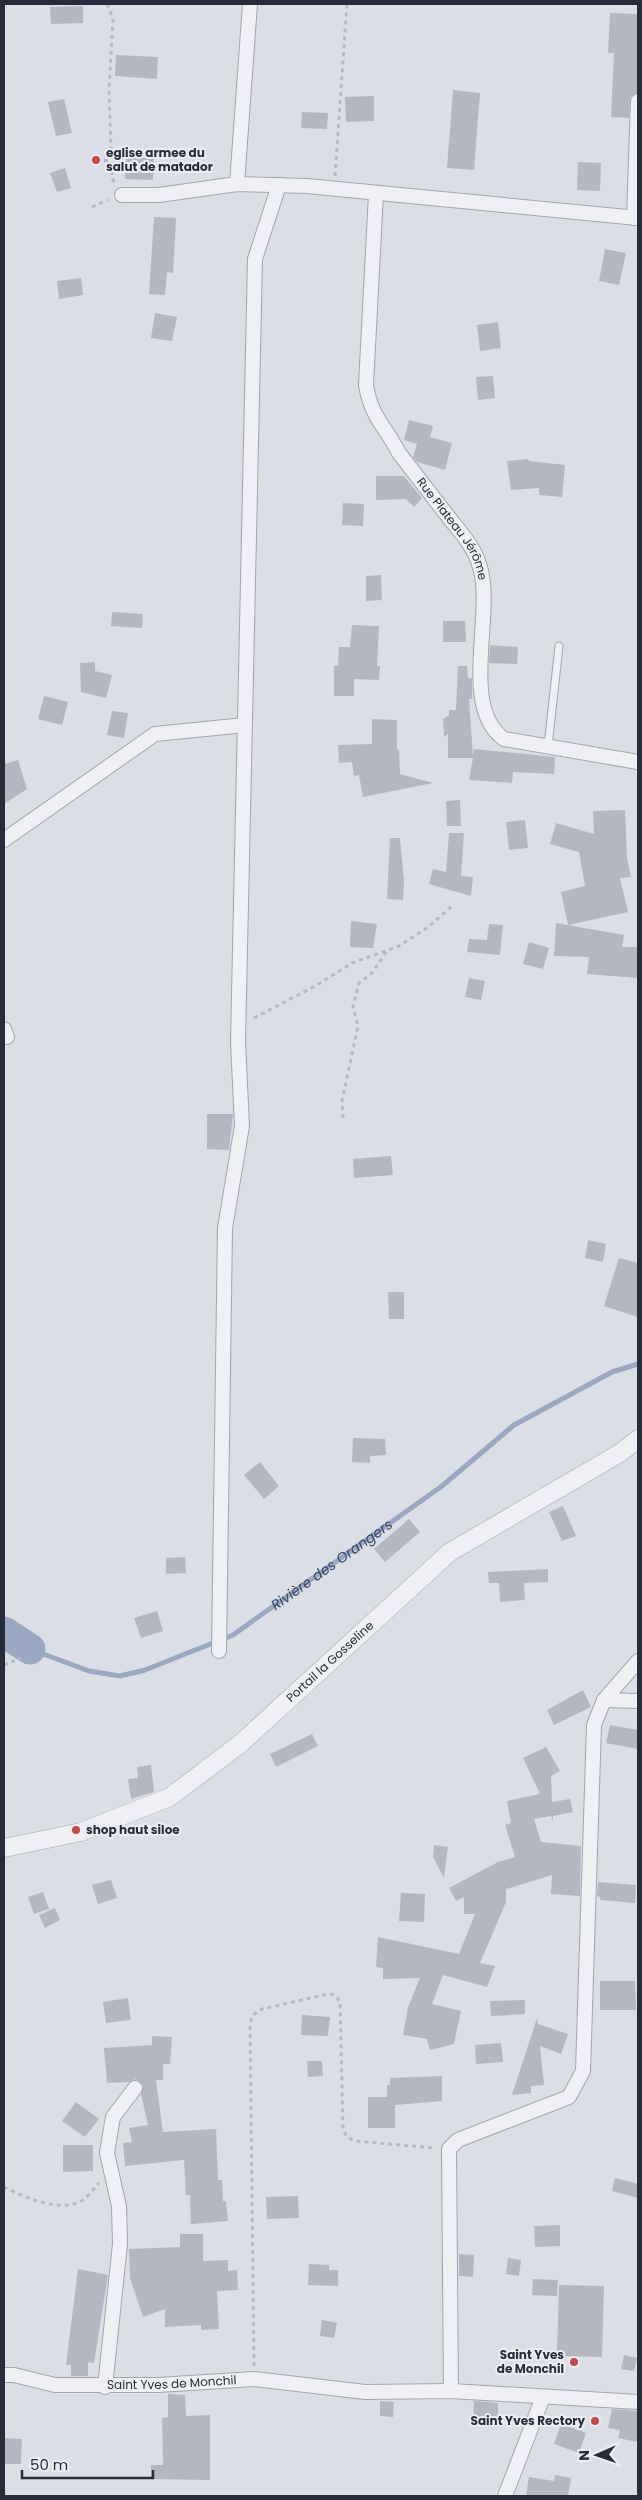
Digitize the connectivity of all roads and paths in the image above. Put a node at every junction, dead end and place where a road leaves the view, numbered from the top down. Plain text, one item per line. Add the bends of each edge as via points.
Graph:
1 (106, 4) edge
2 (250, 4) edge
3 (347, 4) edge
4 (638, 101) edge
5 (96, 160) dead end
6 (112, 161) junction
7 (237, 184) junction
8 (279, 185) junction
9 (334, 189) junction
10 (376, 194) junction
11 (122, 195) joint
12 (636, 218) edge
13 (559, 646) dead end
14 (245, 725) junction
15 (548, 746) junction
16 (638, 762) edge
17 (4, 840) edge
18 (451, 907) dead end
19 (387, 951) junction
20 (252, 1019) dead end
21 (343, 1118) dead end
22 (638, 1439) edge
23 (219, 1651) dead end
24 (21, 1658) dead end
25 (638, 1661) edge
26 (4, 1665) edge
27 (604, 1700) junction
28 (638, 1701) edge
29 (4, 1848) edge
30 (135, 2088) dead end
31 (449, 2150) junction
32 (109, 2163) junction
33 (4, 2187) edge
34 (4, 2375) edge
35 (254, 2379) junction
36 (105, 2387) junction
37 (451, 2391) junction
38 (543, 2397) junction
39 (638, 2402) edge
40 (505, 2496) edge

1 - 6 path via 113,19 108,90
2 - 7 street
3 - 9 path
4 - 12 street
5 - 6 path
6 - 11 path via 112,178
7 - 8 street
7 - 11 street via 159,195
8 - 9 street
8 - 14 street via 255,259
9 - 10 street
10 - 12 street
10 - 15 street, Rue Plateau Jérôme via 367,377 369,403 378,422 470,545 480,564 484,714 495,733 504,739
13 - 15 lane
14 - 17 street via 155,734
14 - 23 street via 238,1042 242,1126 225,1228
15 - 16 street, Rue Plateau Jérôme
18 - 19 path via 428,928
19 - 20 path via 352,963 317,986
19 - 21 path via 372,973 359,983 353,1007 358,1026 342,1101
22 - 29 street, Portail la Gosseline via 620,1453 450,1552 240,1744 170,1797 81,1832
24 - 26 path
25 - 27 street
27 - 28 street
27 - 31 street via 594,1725 584,2071 569,2097 458,2140
30 - 32 street via 113,2117 107,2152
31 - 35 path via 355,2141 347,2137 342,2129 340,2002 335,1995 262,2009 253,2015 250,2024
31 - 37 street
32 - 33 path via 105,2177 82,2200 63,2206 21,2196
32 - 36 street via 119,2206 120,2244
34 - 36 street, Saint Yves de Monchil via 14,2374 55,2385
35 - 36 street, Saint Yves de Monchil
35 - 37 street, Saint Yves de Monchil via 364,2392
37 - 38 street, Saint Yves de Monchil
38 - 39 street, Saint Yves de Monchil
38 - 40 street

